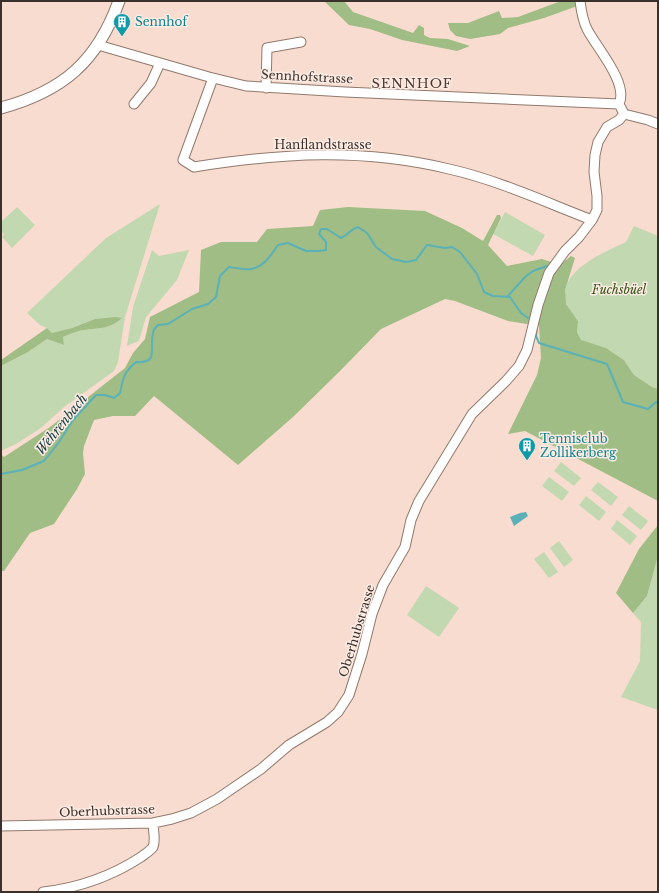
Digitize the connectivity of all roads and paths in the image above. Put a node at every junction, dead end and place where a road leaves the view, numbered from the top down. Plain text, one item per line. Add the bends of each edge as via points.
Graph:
1 (120, 1) edge
2 (580, 1) edge
3 (301, 42) dead end
4 (98, 45) junction
5 (160, 63) junction
6 (213, 78) junction
7 (266, 88) junction
8 (134, 104) dead end
9 (619, 104) junction
10 (1, 108) edge
11 (624, 114) junction
12 (658, 124) edge
13 (592, 220) junction
14 (153, 822) junction
15 (1, 826) edge
16 (43, 892) edge

1 - 4 main road
2 - 9 street via 586,28 612,69 621,95
3 - 7 street via 267,48
4 - 5 street, Sennhofstrasse
4 - 10 main road via 80,68 57,86 35,97
5 - 6 street, Sennhofstrasse
5 - 8 street via 151,83
6 - 7 street, Sennhofstrasse
6 - 13 street, Hanflandstrasse via 183,160 194,167 302,154 384,157 484,178
7 - 9 street, Sennhofstrasse
9 - 11 street
11 - 12 street
11 - 13 street, Oberhubstrasse via 607,127 596,148 594,172 597,210
13 - 14 street, Oberhubstrasse via 564,251 549,273 527,350 519,366 472,414 419,501 411,520 405,547 383,585 374,607 349,695 338,712 328,722 289,745 261,769 217,800 191,813
14 - 15 street, Oberhubstrasse
14 - 16 street via 154,845 150,851 133,862 83,884

